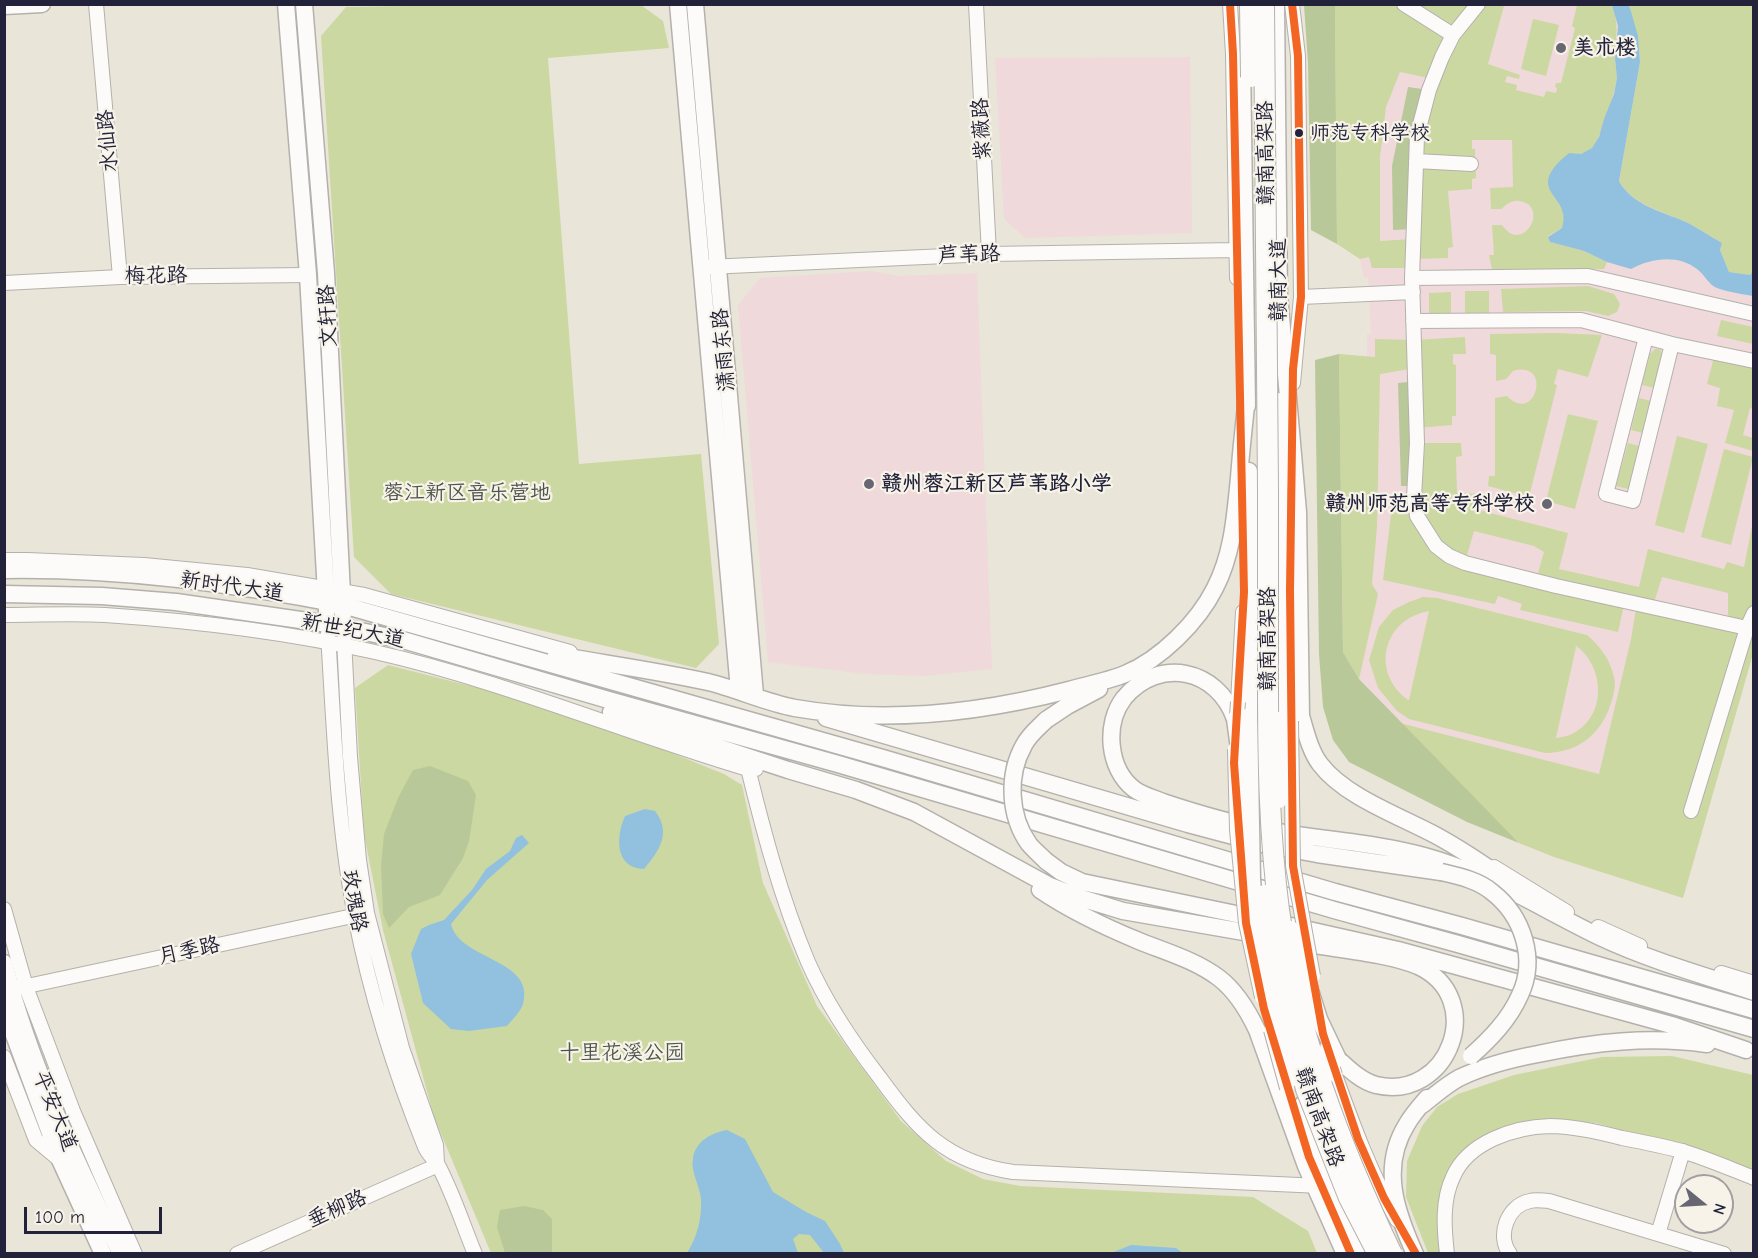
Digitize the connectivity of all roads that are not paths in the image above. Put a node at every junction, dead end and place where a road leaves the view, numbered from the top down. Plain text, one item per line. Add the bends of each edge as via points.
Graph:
1 (42, 4) edge
2 (96, 4) edge
3 (286, 4) edge
4 (304, 4) edge
5 (678, 4) edge
6 (695, 4) edge
7 (976, 4) edge
8 (1230, 4) edge
9 (1240, 4) edge
10 (1250, 4) edge
11 (1264, 4) edge
12 (1276, 4) edge
13 (1292, 4) edge
14 (1404, 4) edge
15 (1478, 4) edge
16 (4, 6) edge
17 (1453, 35) junction
18 (1416, 161) junction
19 (1471, 164) dead end
20 (1236, 250) junction
21 (989, 254) junction
22 (709, 267) junction
23 (308, 275) junction
24 (120, 276) junction
25 (1413, 278) junction
26 (4, 283) edge
27 (1413, 292) junction
28 (1279, 294) junction
29 (1301, 297) junction
30 (1754, 314) edge
31 (1413, 321) junction
32 (1646, 337) junction
33 (1672, 344) junction
34 (1754, 361) edge
35 (1293, 388) junction
36 (1247, 397) junction
37 (1292, 432) junction
38 (1242, 440) junction
39 (4, 560) edge
40 (4, 570) edge
41 (4, 594) edge
42 (334, 597) junction
43 (1754, 613) edge
44 (4, 615) edge
45 (335, 626) junction
46 (1747, 628) junction
47 (456, 637) junction
48 (329, 643) junction
49 (344, 646) junction
50 (449, 653) junction
51 (630, 668) junction
52 (1126, 674) junction
53 (747, 693) junction
54 (793, 708) junction
55 (1240, 720) junction
56 (1285, 720) junction
57 (747, 763) junction
58 (838, 764) junction
59 (788, 770) junction
60 (1691, 811) dead end
61 (982, 850) junction
62 (1542, 907) junction
63 (4, 909) edge
64 (361, 914) junction
65 (1291, 929) junction
66 (4, 963) edge
67 (1754, 983) edge
68 (19, 988) junction
69 (1754, 992) edge
70 (4, 1008) edge
71 (1754, 1010) edge
72 (1319, 1019) junction
73 (1754, 1029) edge
74 (1750, 1051) edge
75 (4, 1057) edge
76 (1334, 1070) junction
77 (1287, 1088) junction
78 (1422, 1105) junction
79 (73, 1111) junction
80 (1683, 1151) junction
81 (66, 1157) junction
82 (438, 1165) junction
83 (1754, 1178) edge
84 (1318, 1186) junction
85 (1658, 1234) junction
86 (1413, 1253) edge
87 (103, 1254) edge
88 (121, 1254) edge
89 (135, 1254) edge
90 (237, 1254) edge
91 (475, 1254) edge
92 (1345, 1254) edge
93 (1351, 1254) edge
94 (1362, 1254) edge
95 (1378, 1254) edge
96 (1392, 1254) edge
97 (1447, 1254) edge
98 (1510, 1254) edge
99 (1724, 1254) edge

1 - 16 main road
2 - 24 street, 水仙路
3 - 23 main road, 文轩路
4 - 42 main road, 文轩路 via 326,273
5 - 22 main road, 潇雨东路
6 - 22 main road, 潇雨东路
7 - 21 street, 紫薇路
8 - 20 street
9 - 36 main road, 赣南大道
10 - 95 highway, 赣南高架路, bridge via 1259,813 1270,951 1306,1089 1349,1198
11 - 96 highway, 赣南高架路, bridge via 1269,800 1279,910 1290,971 1333,1119
12 - 28 main road, 赣南大道
13 - 29 street via 1298,56
14 - 17 street
15 - 17 street
17 - 18 street via 1429,90 1416,136
18 - 19 street
18 - 25 street
20 - 21 street, 芦苇路
20 - 38 street
21 - 22 street, 芦苇路
22 - 53 main road, 潇雨东路
23 - 24 street, 梅花路
23 - 42 main road, 文轩路
24 - 26 street, 梅花路
25 - 27 street
25 - 30 street via 1588,276
27 - 29 street
27 - 31 street
28 - 37 main road
28 - 56 main road, 赣南大道
29 - 35 street
31 - 32 street via 1581,320
31 - 46 street via 1418,443 1414,497 1417,516 1436,546 1465,563
32 - 33 street
32 - 33 street via 1606,494 1633,501
33 - 34 street
35 - 37 street
35 - 67 street via 1301,470 1307,708 1311,738 1326,765 1352,786 1453,841 1579,919 1661,954
36 - 38 main road
36 - 55 main road, 赣南大道 via 1251,593
37 - 56 street
37 - 62 main road via 1298,512 1301,716 1319,763 1358,796 1439,837 1515,885
38 - 52 main road via 1234,530 1215,588 1201,613 1182,634
38 - 55 street, bridge via 1245,592
39 - 42 street via 144,565 247,575
40 - 42 main road, 新时代大道 via 182,578
41 - 45 main road, 新世纪大道 via 177,602
42 - 45 main road, 文轩路
42 - 47 main road, 新时代大道
42 - 51 street via 364,595
43 - 46 street
44 - 48 street via 103,615 221,626
45 - 48 street, 玫瑰路
45 - 49 street, 玫瑰路
45 - 50 main road, 新世纪大道
46 - 60 street
47 - 51 main road
47 - 71 main road
48 - 49 street
48 - 64 street, 玫瑰路 via 347,861
49 - 57 street via 477,679 693,753
49 - 64 street, 玫瑰路
50 - 57 main road
50 - 58 main road
51 - 53 main road
52 - 54 main road via 1038,698 945,713 872,715
52 - 74 main road, bridge via 1046,720 1024,744 1016,763 1013,803 1019,825 1029,844 1061,872 1082,882 1398,950 1675,1026
53 - 54 main road
54 - 78 main road, bridge via 1267,845 1441,872 1472,880 1492,891 1518,921 1525,941 1527,963 1521,995 1493,1036 1441,1081
55 - 62 main road via 1209,682 1179,673 1148,679 1123,700 1116,715 1112,750 1116,764 1134,788 1166,803 1267,830 1424,856 1489,879
55 - 77 main road, bridge via 1258,944
55 - 77 street, bridge via 1234,763 1246,923 1264,1009
56 - 65 main road, 赣南大道, bridge via 1279,807
56 - 72 street, bridge via 1293,866
57 - 59 main road
57 - 84 street via 774,868 809,963 851,1040 913,1121 937,1142 971,1163 1013,1172
58 - 59 main road
58 - 73 main road
59 - 61 main road via 914,812
61 - 76 main road via 1050,886 1123,911 1398,960 1434,976 1447,991 1455,1020 1453,1038 1437,1066 1422,1078 1393,1087
61 - 77 main road via 1077,912 1221,979 1247,1011
62 - 69 main road via 1625,948
63 - 68 street
64 - 68 street, 月季路
64 - 82 street, 玫瑰路 via 436,1145
65 - 72 main road, bridge
65 - 76 main road, 赣南大道, bridge via 1305,998
66 - 68 main road, 平安大道
68 - 79 street
68 - 81 main road, 平安大道 via 40,1075
70 - 81 main road, 平安大道
72 - 76 main road, bridge
74 - 78 main road via 1684,1041 1646,1040 1564,1048 1484,1067 1457,1079
75 - 81 street via 36,1140
76 - 86 main road, 赣南大道 via 1345,1129 1379,1208
77 - 84 main road
77 - 94 main road
78 - 86 main road via 1406,1125 1395,1152 1393,1181 1394,1201
79 - 81 street
79 - 89 street
80 - 83 street
80 - 85 street
80 - 97 street via 1552,1126 1524,1129 1493,1139 1472,1151 1453,1177 1445,1213
81 - 87 main road, 平安大道
81 - 88 main road, 平安大道
82 - 90 street, 垂柳路
82 - 91 street, 玫瑰路
84 - 92 main road
84 - 93 street
85 - 98 street via 1549,1201 1532,1200 1513,1210 1505,1227 1504,1241
85 - 99 street

